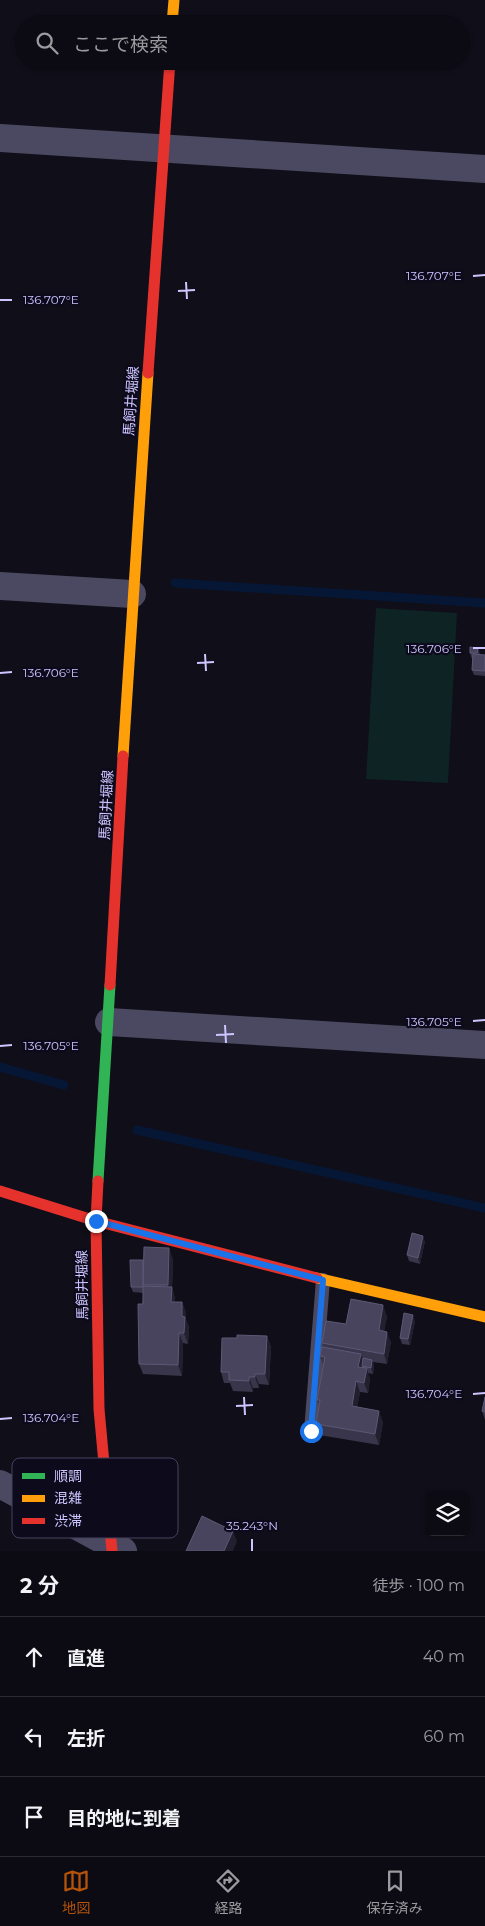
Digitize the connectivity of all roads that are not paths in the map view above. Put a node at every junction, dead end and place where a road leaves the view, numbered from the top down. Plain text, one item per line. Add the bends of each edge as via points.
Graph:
1 (174, 0) edge
2 (173, 15) edge
3 (169, 70) edge
4 (0, 138) edge
5 (165, 148) junction
6 (485, 169) edge
7 (0, 586) edge
8 (132, 594) junction
9 (109, 1022) junction
10 (485, 1044) edge
11 (0, 1191) edge
12 (96, 1221) junction
13 (323, 1280) junction
14 (485, 1317) edge
15 (311, 1431) dead end
16 (104, 1458) edge
17 (0, 1484) edge
18 (12, 1491) edge
19 (96, 1538) edge
20 (115, 1549) edge

1 - 2 main road
3 - 5 main road, 馬飼井堀線
4 - 5 street
5 - 6 street
5 - 8 main road, 馬飼井堀線
7 - 8 street
8 - 9 main road, 馬飼井堀線
9 - 10 street
9 - 12 main road, 馬飼井堀線
11 - 12 main road
12 - 13 main road
12 - 16 main road, 馬飼井堀線 via 98,1409
13 - 14 main road
13 - 15 lane
17 - 18 street
19 - 20 street

